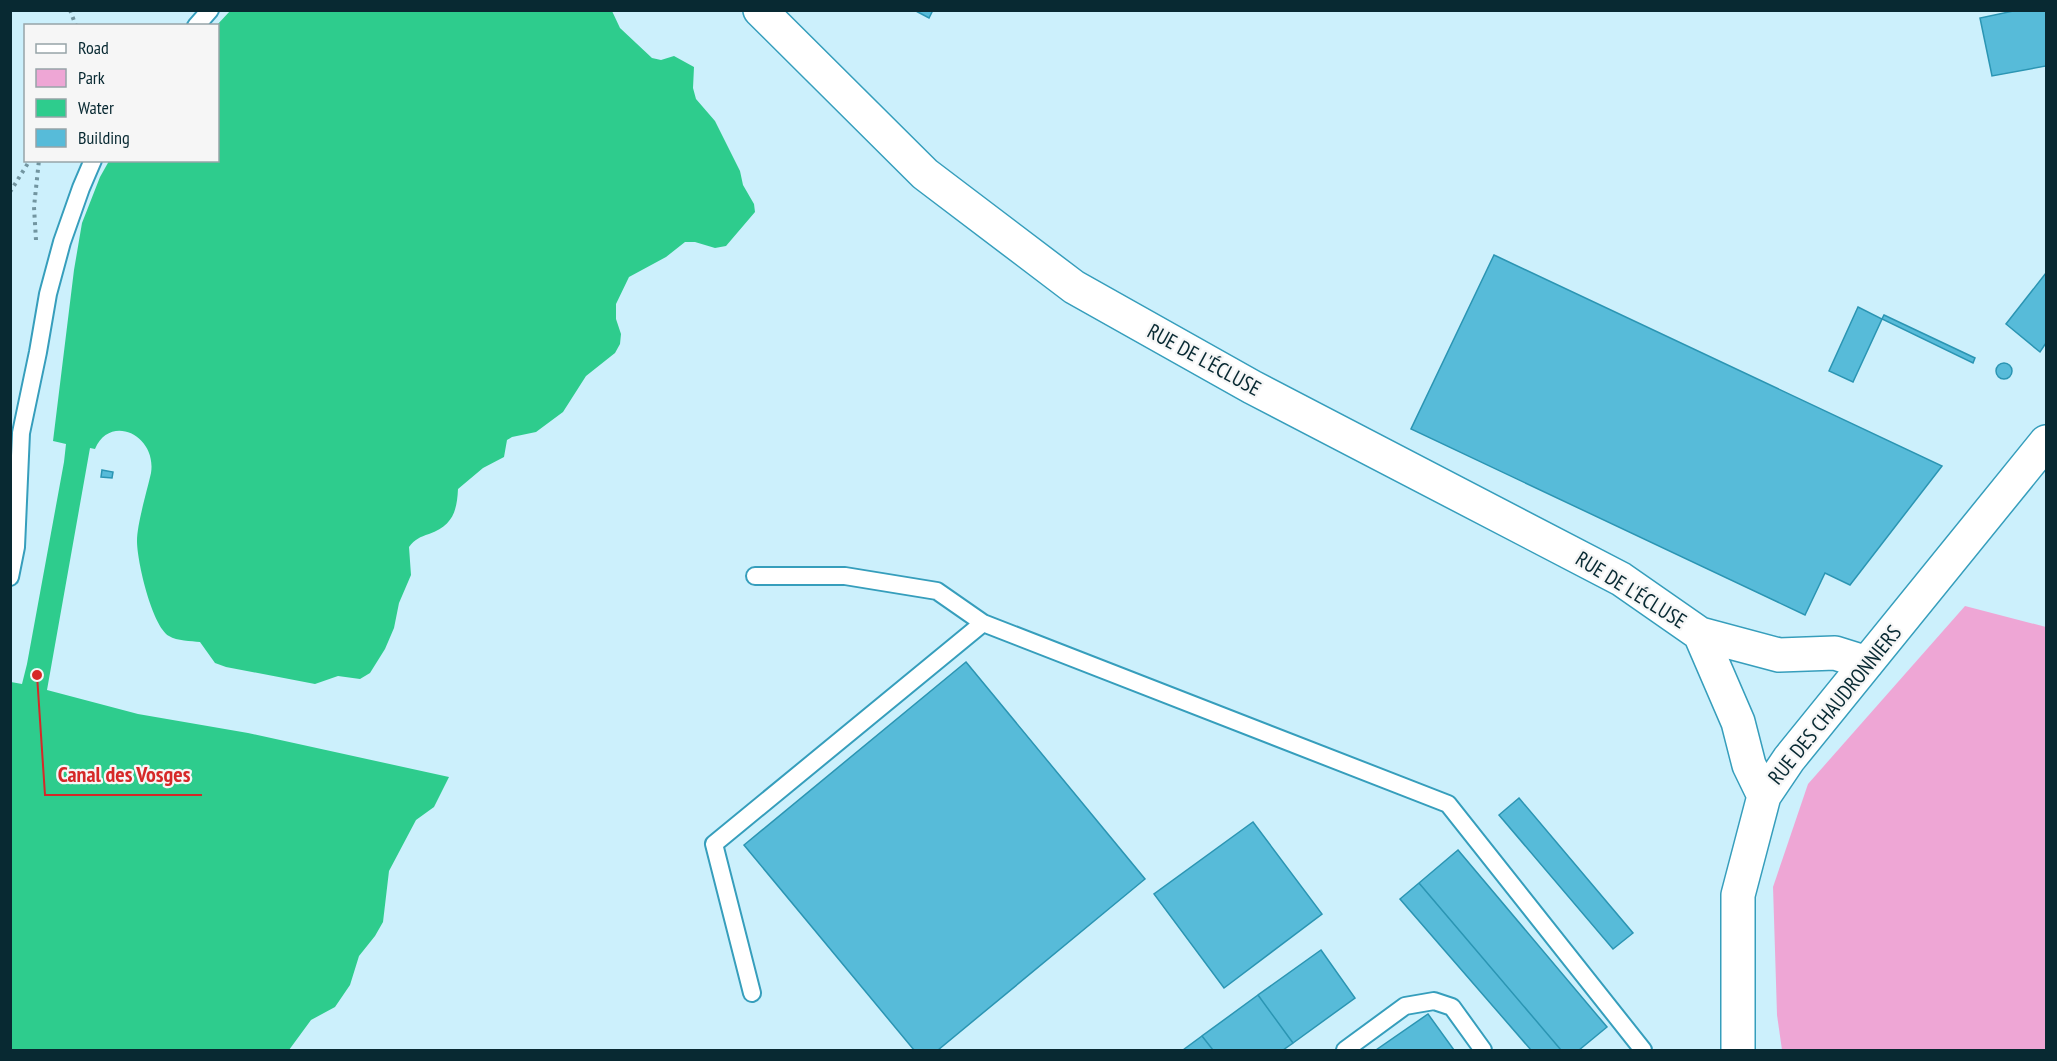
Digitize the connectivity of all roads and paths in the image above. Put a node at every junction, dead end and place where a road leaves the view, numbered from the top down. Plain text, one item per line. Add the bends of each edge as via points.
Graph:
1 (210, 10) edge
2 (760, 10) edge
3 (197, 24) edge
4 (29, 162) edge
5 (92, 162) edge
6 (10, 192) edge
7 (2046, 442) edge
8 (755, 576) dead end
9 (10, 577) edge
10 (983, 623) junction
11 (1700, 634) junction
12 (1867, 663) junction
13 (1764, 796) junction
14 (752, 993) dead end
15 (1345, 1050) edge
16 (1484, 1050) edge
17 (1643, 1050) edge
18 (1738, 1050) edge

1 - 3 lane
2 - 11 street, RUE DE L'ÉCLUSE via 925,174 1074,287 1252,387 1621,579
4 - 6 path
5 - 9 lane via 62,242 48,294 21,433 16,547
7 - 12 street, RUE DES CHAUDRONNIERS
8 - 10 lane via 845,576 937,591
10 - 14 lane via 714,844
10 - 17 lane via 1448,804
11 - 12 street, RUE DE L'ÉCLUSE via 1779,655 1835,653
11 - 13 street, RUE DE L'ÉCLUSE via 1738,722 1749,765
12 - 13 street, RUE DES CHAUDRONNIERS
13 - 18 street, RUE DES CHAUDRONNIERS via 1738,895
15 - 16 lane via 1406,1006 1434,1001 1452,1007

